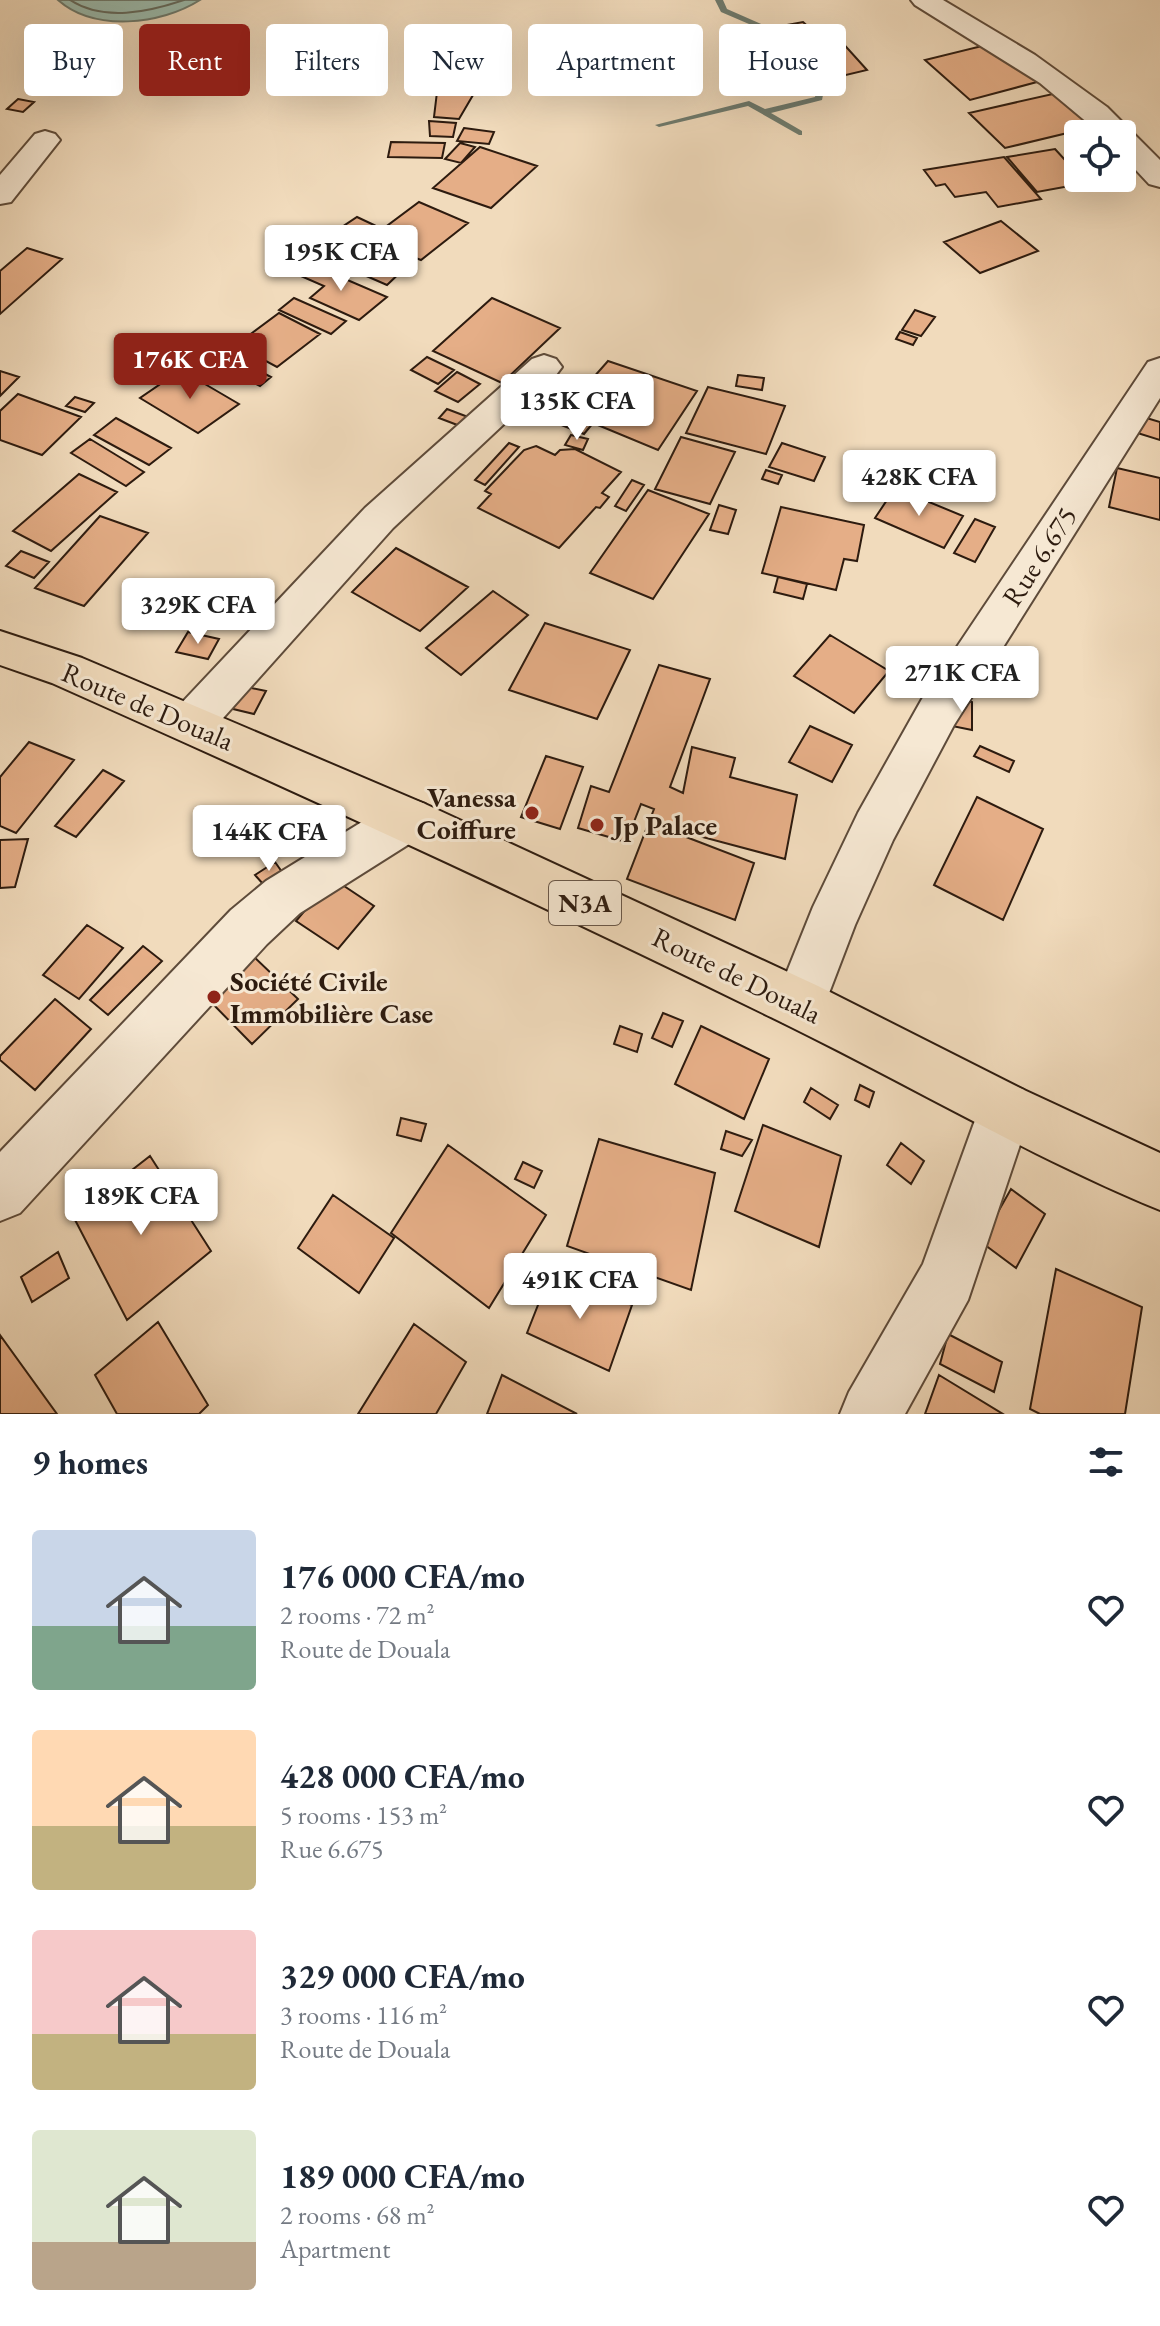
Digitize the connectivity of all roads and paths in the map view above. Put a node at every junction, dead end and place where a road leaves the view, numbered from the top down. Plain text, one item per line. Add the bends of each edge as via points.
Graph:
1 (924, 0) edge
2 (1105, 120) edge
3 (45, 140) dead end
4 (1136, 153) edge
5 (1160, 178) edge
6 (0, 195) edge
7 (544, 367) dead end
8 (1160, 370) edge
9 (0, 648) edge
10 (191, 723) junction
11 (408, 819) junction
12 (800, 1004) junction
13 (1005, 1109) junction
14 (1160, 1182) edge
15 (0, 1193) edge
16 (871, 1414) edge

1 - 2 street via 1019,56
3 - 6 street
4 - 5 street
7 - 10 street via 379,518
8 - 12 street, Rue 6.675 via 938,712 875,828
9 - 10 highway, Route de Douala / N3A via 67,670
10 - 11 highway, Route de Douala / N3A
11 - 12 highway, Route de Douala / N3A
11 - 15 street via 283,897 249,927
12 - 13 highway, Route de Douala / N3A
13 - 14 highway, Route de Douala / N3A
13 - 16 street via 947,1279

